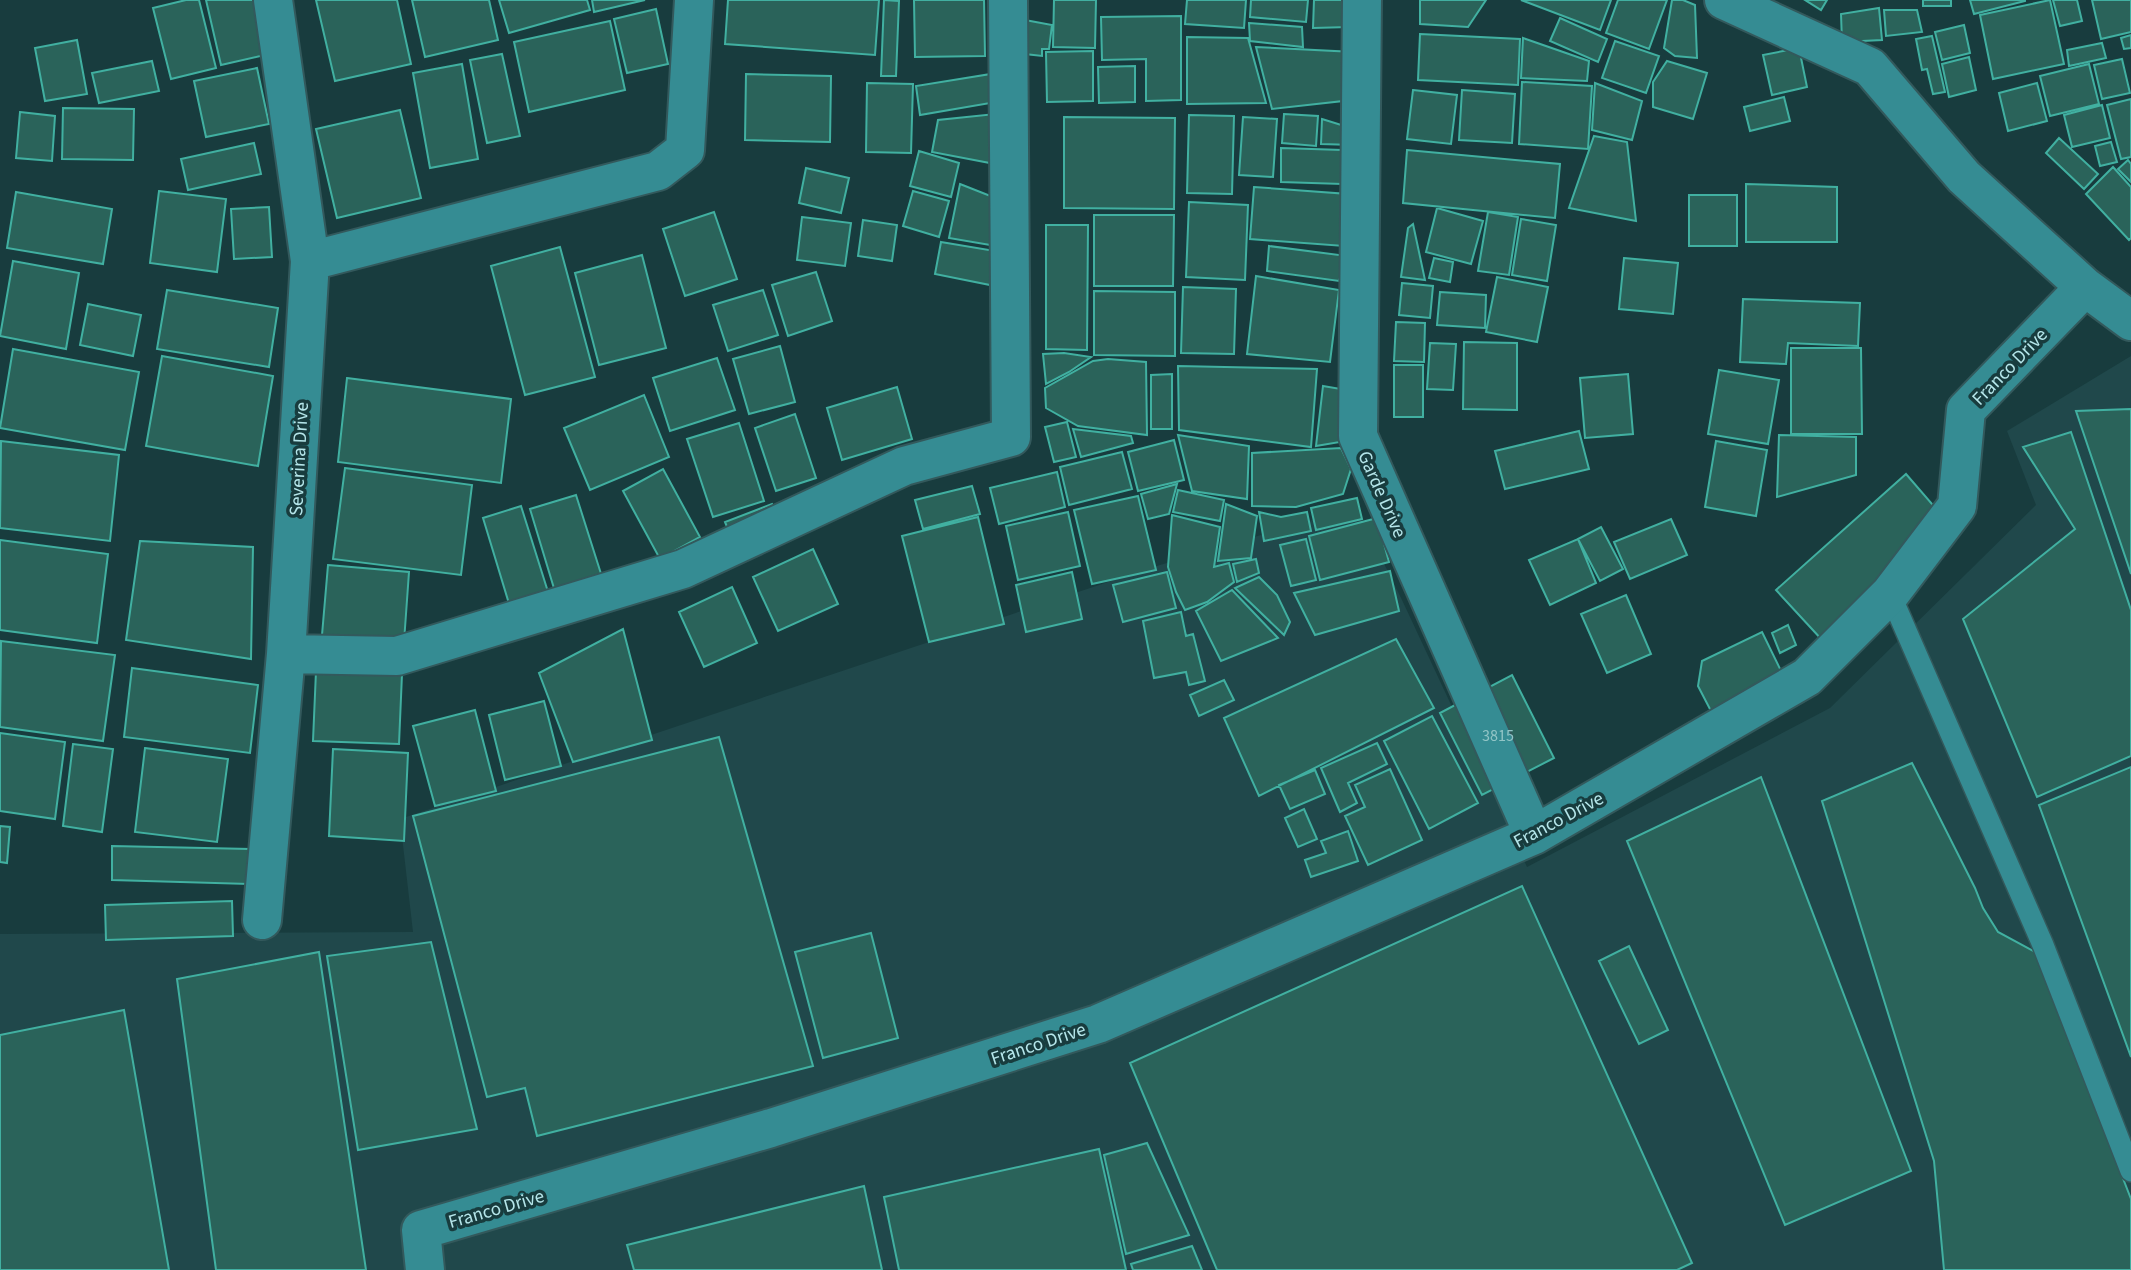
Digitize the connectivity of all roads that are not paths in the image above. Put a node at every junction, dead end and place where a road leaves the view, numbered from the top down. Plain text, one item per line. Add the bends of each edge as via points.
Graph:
1 (273, 0) edge
2 (694, 0) edge
3 (1008, 0) edge
4 (1362, 0) edge
5 (1724, 0) edge
6 (310, 261) junction
7 (2085, 287) junction
8 (2131, 321) edge
9 (1890, 594) junction
10 (286, 654) junction
11 (1534, 835) junction
12 (262, 920) dead end
13 (2131, 1171) edge
14 (425, 1270) edge

1 - 6 street, Severina Drive
2 - 6 street via 685,150 658,171
3 - 10 street via 1012,437 904,466 682,569 397,656
4 - 11 street, Garde Drive via 1358,436
5 - 7 street via 1870,66 1964,177
6 - 10 street, Severina Drive
7 - 8 street
7 - 9 street, Franco Drive via 1966,410 1957,506
9 - 11 street, Franco Drive via 1807,677
9 - 13 lane via 2043,945
10 - 12 street, Severina Drive
11 - 14 street, Franco Drive via 1098,1024 771,1128 421,1230

